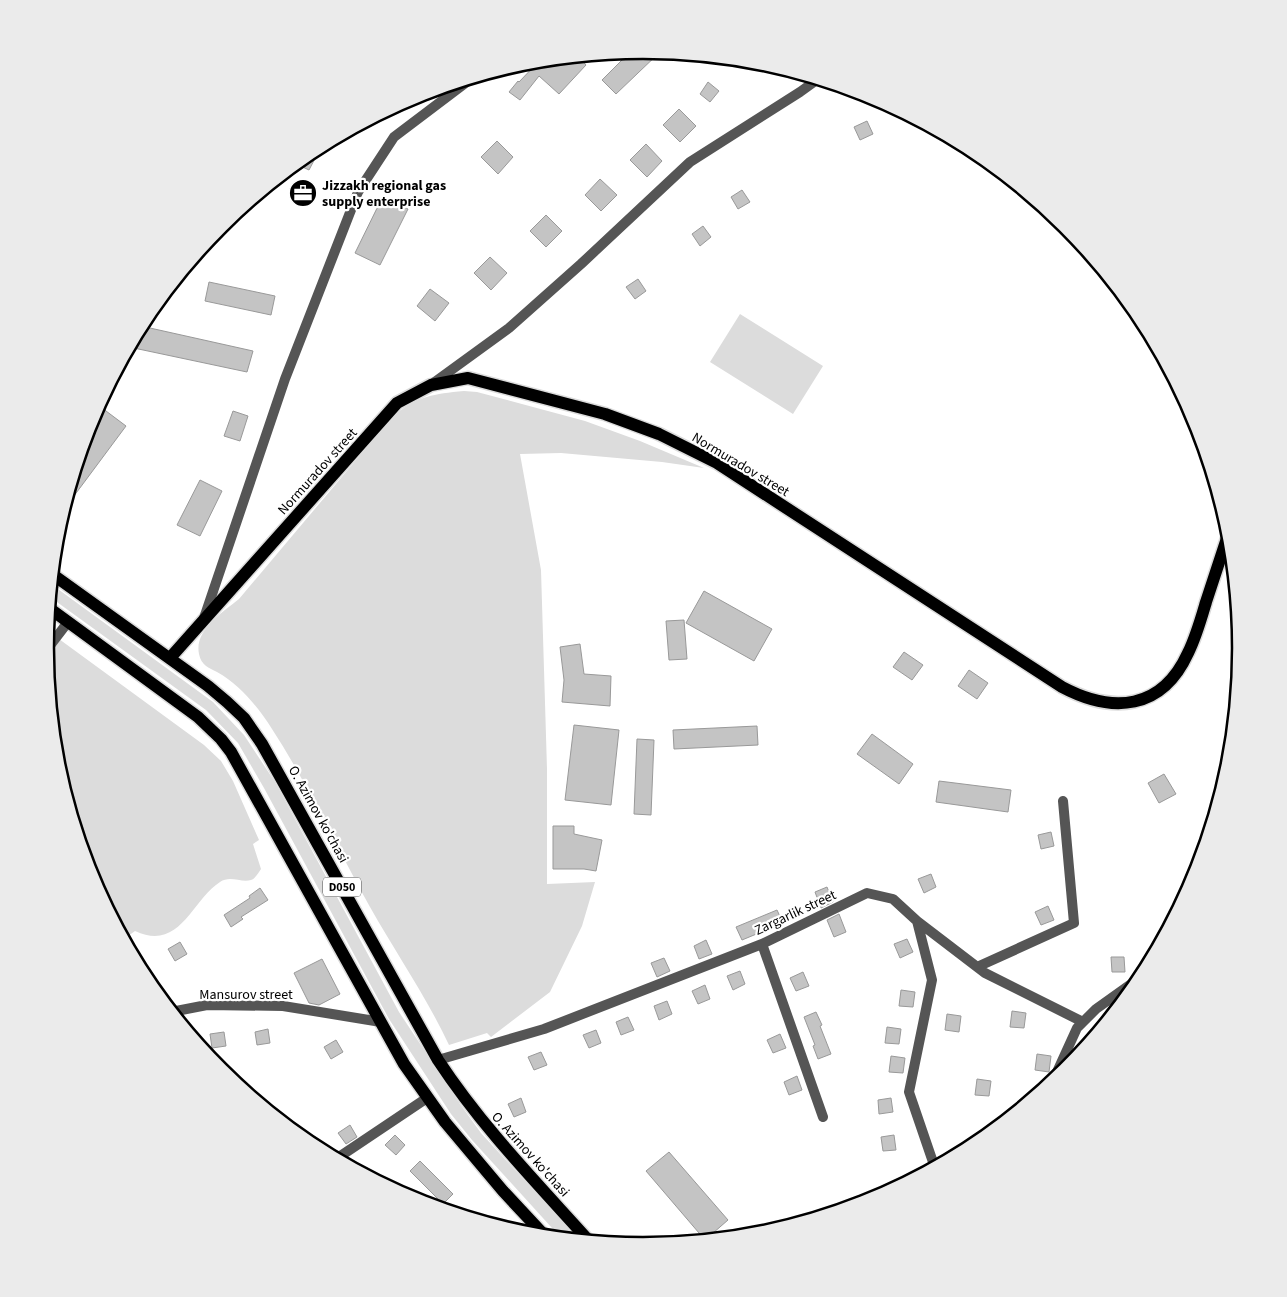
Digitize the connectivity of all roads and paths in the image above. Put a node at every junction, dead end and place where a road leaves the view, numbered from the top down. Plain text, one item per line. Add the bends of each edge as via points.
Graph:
1 (812, 84) edge
2 (458, 89) edge
3 (431, 385) junction
4 (1224, 547) edge
5 (58, 578) edge
6 (55, 612) edge
7 (203, 621) junction
8 (68, 622) junction
9 (54, 640) edge
10 (170, 658) junction
11 (1063, 801) dead end
12 (917, 921) junction
13 (762, 944) junction
14 (977, 966) junction
15 (1125, 988) edge
16 (178, 1011) edge
17 (381, 1022) junction
18 (1083, 1022) junction
19 (438, 1060) junction
20 (1059, 1068) edge
21 (427, 1098) junction
22 (823, 1116) dead end
23 (342, 1155) edge
24 (933, 1162) edge
25 (538, 1229) edge
26 (583, 1235) edge

1 - 3 street via 690,162 509,328
2 - 7 street via 394,137 358,192 285,379
3 - 4 main road, Normuradov street via 468,378 605,414 659,434 717,463 1062,687 1092,700 1136,701 1152,696 1168,684 1188,654
3 - 7 main road, Normuradov street via 397,403
5 - 10 main road, O. Azimov ko'chasi / D050
6 - 8 main road, D050
7 - 10 main road, Normuradov street
8 - 9 street
8 - 17 main road, D050 via 184,706 226,746
10 - 19 main road, O. Azimov ko'chasi / D050 via 227,702 244,718 262,744
11 - 14 street via 1074,923
12 - 13 street, Zargarlik street via 893,899 867,893
12 - 14 street, Zargarlik street
12 - 24 street via 932,980 909,1092
13 - 19 street, Zargarlik street via 544,1029
13 - 22 street
14 - 18 street, Zargarlik street
15 - 18 street
16 - 17 street, Mansurov street via 207,1005 283,1006
17 - 21 main road, D050
18 - 20 street via 1077,1028
19 - 26 main road, O. Azimov ko'chasi / D050 via 490,1132
21 - 23 street
21 - 25 main road, D050

